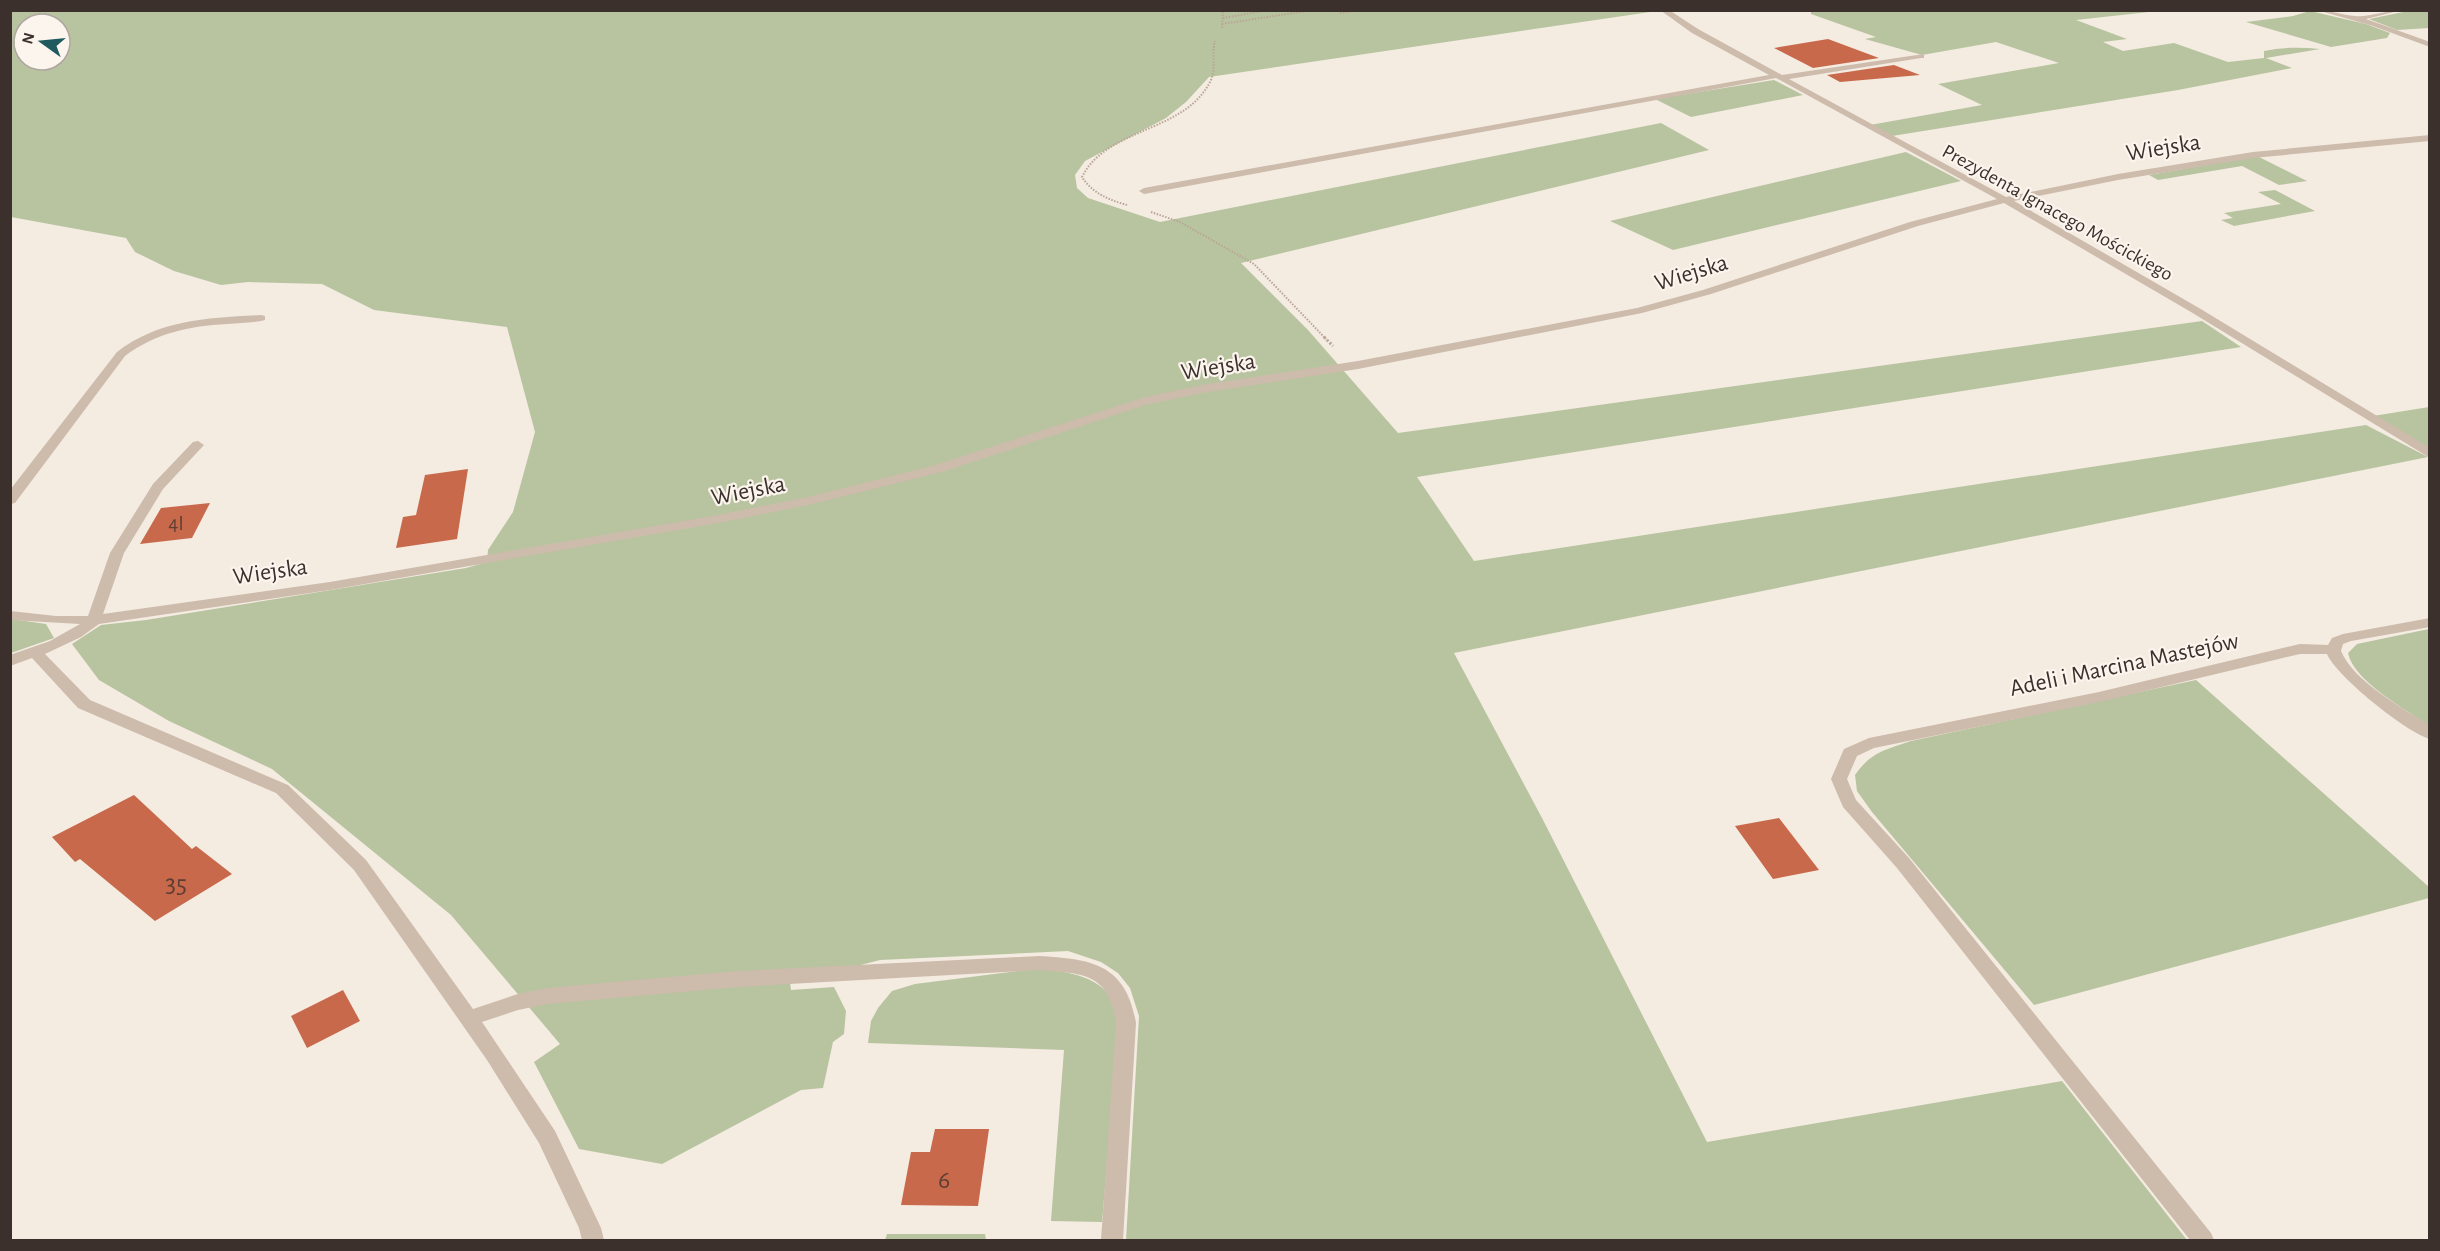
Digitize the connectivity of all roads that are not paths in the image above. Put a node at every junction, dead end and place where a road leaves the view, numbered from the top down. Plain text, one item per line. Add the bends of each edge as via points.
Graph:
1 (1663, 10) edge
2 (2320, 10) edge
3 (2399, 10) edge
4 (2358, 19) junction
5 (2430, 45) edge
6 (1921, 56) dead end
7 (1778, 77) junction
8 (2430, 138) edge
9 (1144, 191) dead end
10 (2005, 200) junction
11 (261, 318) dead end
12 (198, 445) dead end
13 (2430, 454) edge
14 (10, 500) edge
15 (10, 615) edge
16 (94, 620) junction
17 (2430, 622) edge
18 (2333, 651) junction
19 (36, 652) junction
20 (10, 661) edge
21 (2430, 734) edge
22 (469, 1018) junction
23 (593, 1240) edge
24 (1112, 1240) edge
25 (2203, 1240) edge

1 - 7 street, Prezydenta Ignacego Mościckiego
2 - 4 street
3 - 4 street
4 - 5 street
6 - 7 street
7 - 9 street
7 - 10 street, Prezydenta Ignacego Mościckiego
8 - 10 street, Wiejska via 2253,155
10 - 13 street, Prezydenta Ignacego Mościckiego via 2243,338
10 - 16 street, Wiejska via 1914,224 1638,311 1142,402 937,469 755,512 330,586
11 - 14 street via 157,331 131,345
12 - 16 street via 158,487 117,553
15 - 16 street, Wiejska
16 - 19 street via 72,636
17 - 18 street via 2337,641
18 - 21 street via 2334,660 2358,683
18 - 25 street, Adeli i Marcina Mastejów via 2300,649 2099,697 1869,743 1850,753 1839,779 1849,803 1903,863
19 - 20 street
19 - 22 street via 84,704 282,789 360,865
22 - 23 street via 547,1137
22 - 24 street via 548,996 737,979 1039,963 1088,968 1104,976 1125,1003

